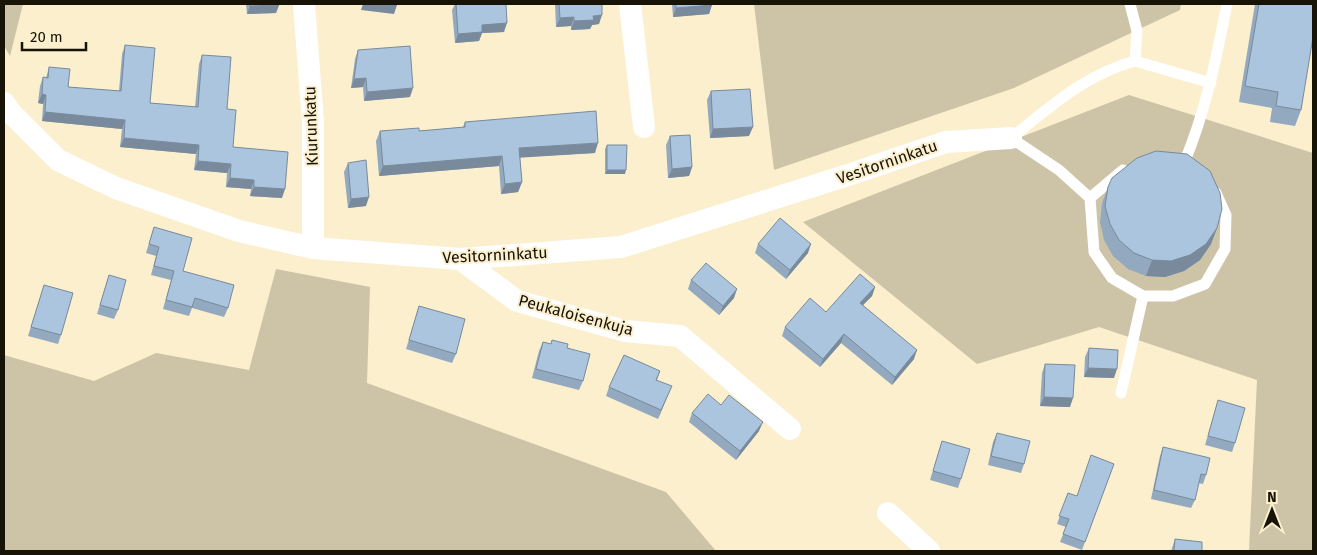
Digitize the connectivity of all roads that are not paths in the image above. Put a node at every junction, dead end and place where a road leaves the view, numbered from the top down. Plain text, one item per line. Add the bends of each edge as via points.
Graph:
1 (304, 4) edge
2 (630, 4) edge
3 (1130, 4) edge
4 (1227, 4) edge
5 (1135, 61) junction
6 (1211, 83) junction
7 (4, 103) edge
8 (644, 127) dead end
9 (1011, 138) junction
10 (1134, 164) edge
11 (1184, 164) edge
12 (1210, 182) edge
13 (1090, 198) junction
14 (313, 248) junction
15 (460, 259) junction
16 (1143, 296) junction
17 (1121, 393) dead end
18 (790, 430) dead end
19 (888, 513) dead end
20 (929, 551) edge

1 - 14 street, Kiurunkatu via 313,122
2 - 8 street
3 - 5 lane via 1137,31
4 - 6 lane
5 - 6 lane
5 - 9 lane via 1112,67 1073,89
6 - 11 lane via 1199,127
7 - 14 street, Vesitorninkatu via 58,160 116,188 239,231
9 - 13 lane via 1059,170
9 - 15 street, Vesitorninkatu via 946,142 621,247
10 - 13 lane via 1126,167
12 - 16 lane via 1226,215 1225,250 1204,284 1173,296
13 - 16 lane via 1094,252 1112,278
14 - 15 street, Vesitorninkatu
15 - 18 street, Peukaloisenkuja via 518,301 625,331 680,336
16 - 17 lane
19 - 20 street

